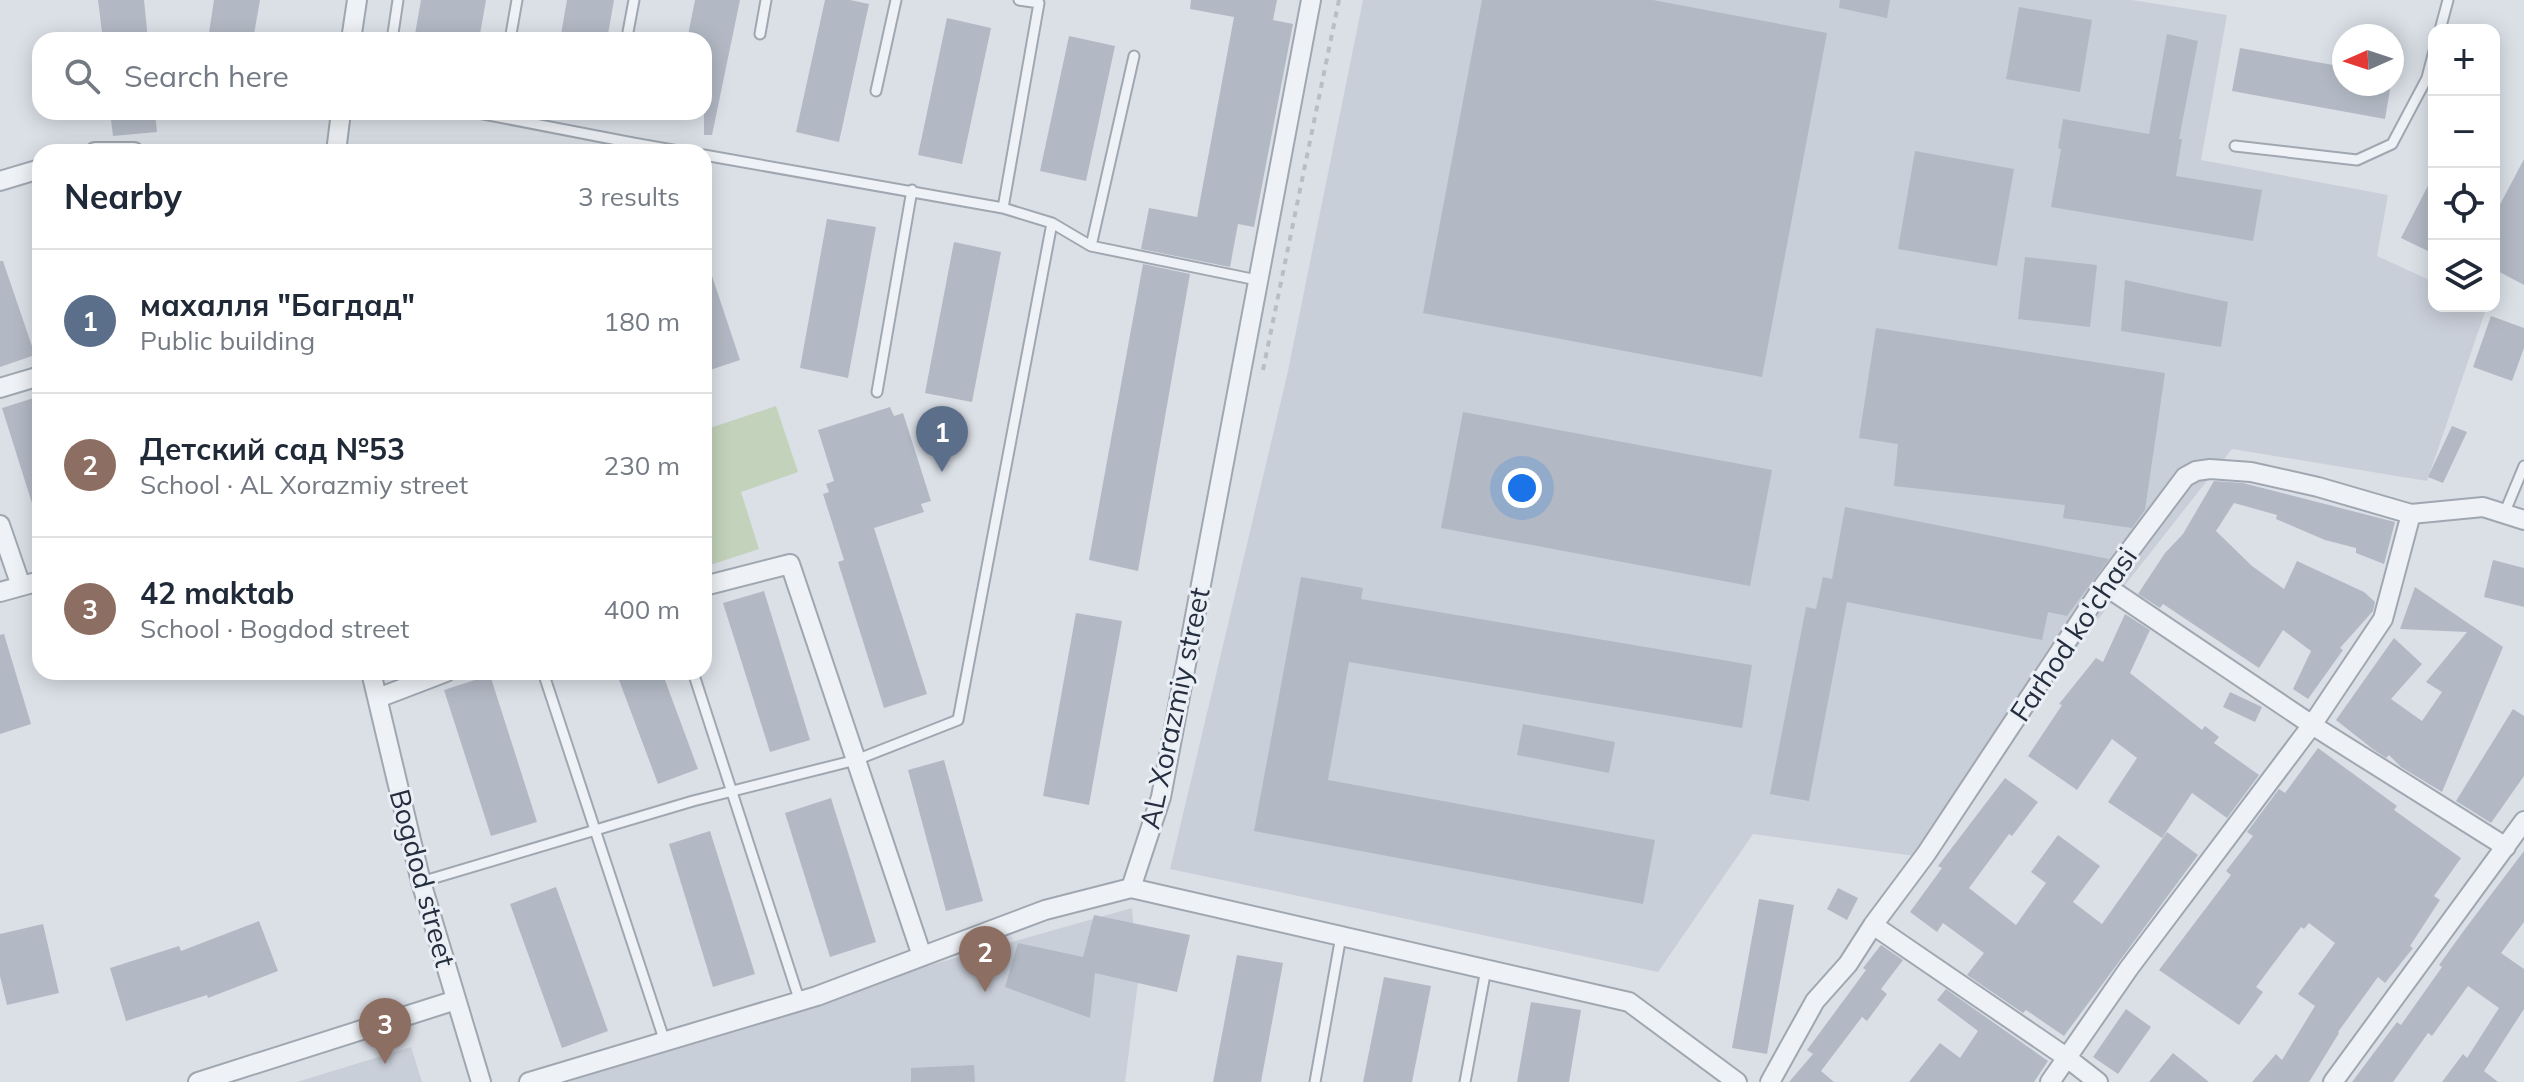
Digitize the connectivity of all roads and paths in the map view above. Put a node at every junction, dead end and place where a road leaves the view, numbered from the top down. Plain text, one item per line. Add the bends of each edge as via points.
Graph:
1 (357, 0) edge
2 (398, 0) edge
3 (517, 0) edge
4 (634, 0) edge
5 (766, 0) edge
6 (896, 0) edge
7 (1019, 0) edge
8 (1311, 0) edge
9 (1339, 0) edge
10 (2448, 0) edge
11 (2442, 24) edge
12 (352, 32) edge
13 (393, 32) edge
14 (511, 32) edge
15 (628, 32) edge
16 (760, 34) dead end
17 (1134, 56) dead end
18 (2428, 74) edge
19 (876, 91) dead end
20 (340, 120) edge
21 (522, 120) edge
22 (337, 144) edge
23 (616, 144) edge
24 (2235, 146) dead end
25 (712, 156) edge
26 (32, 171) edge
27 (0, 181) edge
28 (912, 190) junction
29 (1003, 208) junction
30 (1052, 223) junction
31 (1091, 246) junction
32 (1257, 280) junction
33 (1263, 373) dead end
34 (32, 378) edge
35 (0, 388) edge
36 (877, 392) dead end
37 (2524, 466) edge
38 (2411, 514) junction
39 (2504, 514) junction
40 (2524, 520) edge
41 (0, 525) edge
42 (32, 583) edge
43 (712, 584) edge
44 (2104, 585) junction
45 (21, 586) junction
46 (0, 592) edge
47 (373, 680) edge
48 (425, 680) edge
49 (546, 680) edge
50 (696, 680) edge
51 (378, 698) junction
52 (2312, 725) junction
53 (856, 760) junction
54 (733, 791) junction
55 (2524, 821) edge
56 (595, 829) junction
57 (2506, 847) junction
58 (421, 882) junction
59 (1131, 888) junction
60 (1873, 925) junction
61 (1341, 936) junction
62 (922, 956) junction
63 (1486, 969) junction
64 (456, 1000) junction
65 (800, 1002) junction
66 (665, 1042) junction
67 (2066, 1057) junction
68 (198, 1082) edge
69 (481, 1082) edge
70 (529, 1082) edge
71 (1315, 1082) edge
72 (1465, 1082) edge
73 (1737, 1082) edge
74 (1770, 1082) edge
75 (2050, 1082) edge
76 (2098, 1082) edge
77 (2333, 1082) edge

1 - 12 street
2 - 13 lane
3 - 14 lane
4 - 15 lane
5 - 16 lane
6 - 19 lane
7 - 29 lane via 1039,3
8 - 32 street, AL Xorazmiy street
9 - 33 path
10 - 11 lane
17 - 31 lane
18 - 24 lane via 2392,144 2357,160
20 - 22 street
21 - 23 lane
25 - 28 lane
26 - 27 street
28 - 29 lane
28 - 36 lane
29 - 30 lane
30 - 31 lane
30 - 53 lane via 958,720
31 - 32 lane
32 - 59 street, AL Xorazmiy street via 1161,797
34 - 35 street
37 - 39 lane
38 - 39 street, Farhod ko'chasi via 2483,507
38 - 44 street, Farhod ko'chasi via 2251,472 2196,471 2185,477
38 - 52 street via 2383,619
39 - 40 street, Farhod ko'chasi
41 - 45 street
42 - 45 street
43 - 53 street via 790,564
44 - 52 street
44 - 60 street, Farhod ko'chasi
45 - 46 street
47 - 51 street, Bogdod street
48 - 51 street
49 - 56 lane
50 - 54 lane
51 - 58 street, Bogdod street
52 - 57 street
52 - 67 street
53 - 54 lane
53 - 62 street
54 - 56 lane
54 - 65 lane
55 - 57 street
56 - 58 lane
56 - 66 lane
57 - 77 street
58 - 64 street, Bogdod street
59 - 61 street
59 - 62 street via 1045,910
60 - 67 street
60 - 74 street, Farhod ko'chasi via 1815,1001
61 - 63 street
61 - 71 lane
62 - 65 street
63 - 72 lane
63 - 73 street via 1629,1002
64 - 68 street
64 - 69 street, Bogdod street
65 - 66 street
66 - 70 street
67 - 75 street
67 - 76 street

